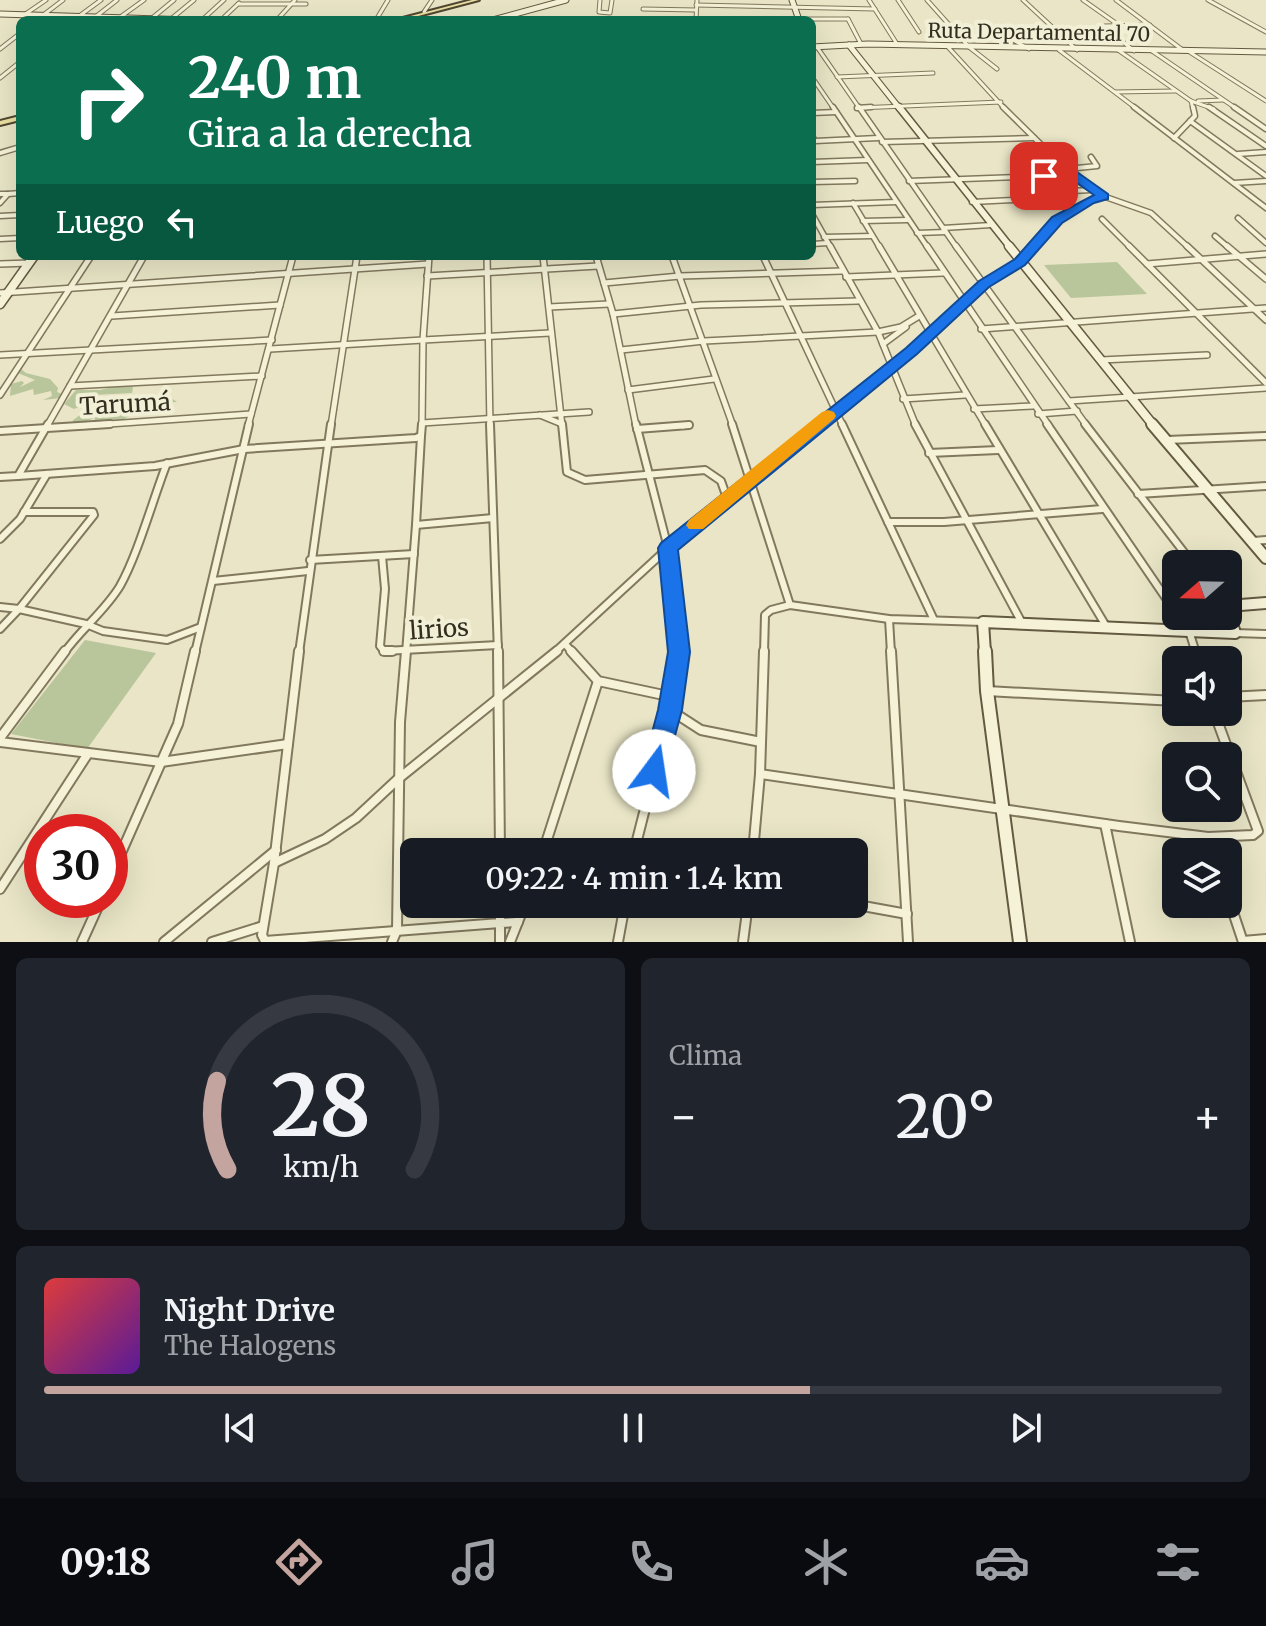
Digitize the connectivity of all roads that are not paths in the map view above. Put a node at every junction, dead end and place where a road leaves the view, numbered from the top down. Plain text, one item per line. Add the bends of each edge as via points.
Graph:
1 (46, 0) edge
2 (63, 0) edge
3 (101, 0) edge
4 (117, 0) edge
5 (144, 0) edge
6 (176, 0) edge
7 (194, 0) edge
8 (224, 0) edge
9 (295, 0) edge
10 (432, 0) edge
11 (477, 0) edge
12 (566, 0) edge
13 (600, 0) edge
14 (612, 0) edge
15 (673, 0) edge
16 (792, 0) edge
17 (837, 0) edge
18 (869, 0) edge
19 (898, 0) edge
20 (927, 0) edge
21 (1023, 0) edge
22 (1083, 0) edge
23 (1116, 0) edge
24 (1208, 0) edge
25 (240, 2) edge
26 (291, 4) junction
27 (306, 4) dead end
28 (456, 5) junction
29 (696, 5) edge
30 (643, 9) dead end
31 (795, 9) junction
32 (842, 9) junction
33 (875, 9) junction
34 (672, 10) junction
35 (424, 12) junction
36 (0, 14) edge
37 (605, 14) joint
38 (24, 15) junction
39 (42, 16) joint
40 (79, 16) edge
41 (97, 16) edge
42 (122, 16) edge
43 (157, 16) edge
44 (175, 16) edge
45 (206, 16) edge
46 (225, 16) edge
47 (280, 16) edge
48 (412, 16) edge
49 (415, 16) edge
50 (508, 16) edge
51 (671, 16) edge
52 (798, 16) edge
53 (848, 19) junction
54 (816, 20) edge
55 (1150, 25) junction
56 (1120, 26) junction
57 (919, 32) dead end
58 (1011, 32) dead end
59 (1266, 32) edge
60 (16, 37) edge
61 (861, 44) junction
62 (897, 44) junction
63 (849, 45) junction
64 (947, 46) junction
65 (816, 47) edge
66 (969, 47) junction
67 (0, 49) edge
68 (1029, 49) junction
69 (816, 50) edge
70 (1059, 50) junction
71 (1077, 50) junction
72 (1118, 50) junction
73 (1134, 51) junction
74 (1152, 51) junction
75 (1186, 51) junction
76 (1266, 52) edge
77 (16, 65) edge
78 (997, 69) dead end
79 (933, 73) dead end
80 (872, 76) junction
81 (837, 77) junction
82 (0, 78) edge
83 (816, 83) edge
84 (1176, 91) junction
85 (1115, 92) junction
86 (1223, 100) junction
87 (1191, 101) junction
88 (1266, 101) edge
89 (1001, 102) junction
90 (896, 106) junction
91 (857, 108) junction
92 (836, 112) junction
93 (816, 113) edge
94 (1190, 121) junction
95 (1266, 129) edge
96 (1034, 138) junction
97 (1174, 138) junction
98 (816, 139) edge
99 (853, 139) junction
100 (880, 140) junction
101 (922, 140) junction
102 (1266, 149) edge
103 (1235, 154) junction
104 (1091, 157) dead end
105 (868, 160) junction
106 (816, 162) edge
107 (1067, 169) junction
108 (1073, 175) junction
109 (954, 179) junction
110 (1266, 179) edge
111 (855, 181) dead end
112 (909, 181) junction
113 (816, 182) edge
114 (1234, 183) junction
115 (1091, 190) junction
116 (16, 193) edge
117 (0, 194) edge
118 (8, 194) junction
119 (1103, 197) junction
120 (896, 202) junction
121 (972, 202) junction
122 (0, 203) edge
123 (853, 203) junction
124 (816, 205) edge
125 (1266, 208) edge
126 (1238, 218) dead end
127 (1102, 219) dead end
128 (908, 220) junction
129 (816, 221) edge
130 (863, 221) junction
131 (991, 225) junction
132 (944, 230) junction
133 (917, 233) junction
134 (872, 236) junction
135 (1215, 236) dead end
136 (826, 240) junction
137 (816, 243) edge
138 (1266, 243) edge
139 (1266, 254) edge
140 (1239, 256) junction
141 (1199, 258) junction
142 (26, 260) edge
143 (31, 260) edge
144 (89, 260) edge
145 (142, 260) edge
146 (292, 260) edge
147 (356, 260) edge
148 (428, 260) edge
149 (487, 260) edge
150 (544, 260) edge
151 (597, 260) edge
152 (674, 260) edge
153 (765, 260) edge
154 (1020, 262) junction
155 (0, 264) edge
156 (428, 264) junction
157 (1147, 264) junction
158 (598, 266) junction
159 (355, 269) junction
160 (545, 269) junction
161 (842, 271) junction
162 (488, 272) junction
163 (943, 273) junction
164 (288, 274) junction
165 (771, 274) junction
166 (427, 276) junction
167 (680, 276) junction
168 (896, 276) junction
169 (846, 277) junction
170 (1266, 279) edge
171 (604, 283) junction
172 (984, 284) junction
173 (129, 285) junction
174 (71, 289) junction
175 (4, 292) edge
176 (858, 301) junction
177 (963, 302) junction
178 (784, 303) junction
179 (0, 304) edge
180 (609, 304) junction
181 (280, 305) junction
182 (691, 306) junction
183 (549, 307) junction
184 (1253, 308) junction
185 (1266, 308) edge
186 (1196, 313) junction
187 (613, 314) junction
188 (111, 316) junction
189 (919, 316) junction
190 (1266, 320) edge
191 (909, 322) junction
192 (1072, 324) junction
193 (1015, 327) junction
194 (981, 329) junction
195 (878, 332) junction
196 (550, 333) junction
197 (930, 335) junction
198 (799, 336) junction
199 (487, 337) junction
200 (272, 340) junction
201 (423, 340) junction
202 (704, 341) junction
203 (344, 344) junction
204 (883, 344) junction
205 (91, 349) junction
206 (270, 349) junction
207 (621, 350) junction
208 (30, 353) junction
209 (0, 355) edge
210 (1207, 355) dead end
211 (1101, 360) junction
212 (892, 367) junction
213 (262, 376) junction
214 (714, 379) junction
215 (1266, 385) edge
216 (70, 386) junction
217 (628, 390) junction
218 (0, 395) edge
219 (965, 395) junction
220 (903, 399) junction
221 (1131, 399) junction
222 (1069, 401) junction
223 (1033, 406) junction
224 (974, 409) junction
225 (833, 411) junction
226 (1077, 411) junction
227 (561, 412) junction
228 (589, 412) dead end
229 (251, 414) junction
230 (535, 414) junction
231 (1038, 414) junction
232 (491, 417) junction
233 (422, 423) junction
234 (562, 424) junction
235 (689, 425) dead end
236 (46, 427) junction
237 (637, 429) junction
238 (0, 431) edge
239 (421, 436) junction
240 (1265, 436) edge
241 (1167, 440) junction
242 (328, 443) junction
243 (244, 449) junction
244 (998, 450) junction
245 (929, 453) junction
246 (167, 463) junction
247 (47, 474) junction
248 (18, 476) junction
249 (651, 476) junction
250 (0, 477) edge
251 (752, 478) junction
252 (1266, 486) edge
253 (1207, 487) junction
254 (1138, 494) junction
255 (727, 498) junction
256 (1102, 509) junction
257 (24, 512) junction
258 (1038, 514) junction
259 (493, 518) junction
260 (964, 520) junction
261 (888, 522) junction
262 (416, 525) junction
263 (0, 539) edge
264 (1266, 540) edge
265 (1253, 541) junction
266 (668, 548) junction
267 (1182, 550) edge
268 (414, 554) junction
269 (382, 556) junction
270 (1266, 558) edge
271 (310, 560) junction
272 (308, 571) junction
273 (213, 581) junction
274 (1162, 594) edge
275 (1266, 603) edge
276 (790, 605) junction
277 (1242, 606) edge
278 (0, 607) edge
279 (19, 609) junction
280 (889, 619) junction
281 (934, 620) junction
282 (86, 624) junction
283 (1022, 624) junction
284 (1106, 626) junction
285 (202, 627) junction
286 (984, 628) junction
287 (0, 629) edge
288 (1234, 630) edge
289 (1189, 631) junction
290 (1235, 633) junction
291 (1266, 634) edge
292 (565, 644) junction
293 (498, 645) junction
294 (1194, 646) edge
295 (406, 652) junction
296 (598, 681) junction
297 (987, 691) junction
298 (1266, 695) edge
299 (500, 696) junction
300 (1242, 696) edge
301 (673, 697) junction
302 (1162, 700) edge
303 (670, 710) junction
304 (1220, 726) edge
305 (0, 740) edge
306 (761, 742) junction
307 (288, 744) junction
308 (87, 755) junction
309 (161, 762) junction
310 (760, 774) junction
311 (398, 779) junction
312 (900, 793) junction
313 (1002, 810) junction
314 (1105, 824) junction
315 (1262, 831) edge
316 (128, 837) edge
317 (1208, 837) joint
318 (500, 838) edge
319 (548, 838) edge
320 (638, 838) edge
321 (754, 838) edge
322 (276, 850) junction
323 (274, 863) junction
324 (0, 889) edge
325 (868, 907) edge
326 (907, 914) junction
327 (93, 918) edge
328 (500, 918) edge
329 (520, 918) edge
330 (622, 918) edge
331 (746, 918) edge
332 (1235, 918) edge
333 (518, 922) junction
334 (500, 923) junction
335 (263, 926) junction
336 (397, 930) junction
337 (1266, 939) edge
338 (264, 941) edge
339 (82, 942) edge
340 (164, 942) edge
341 (212, 942) edge
342 (392, 942) edge
343 (500, 942) edge
344 (510, 942) edge
345 (618, 942) edge
346 (743, 942) edge
347 (908, 942) edge
348 (1020, 942) edge
349 (1130, 942) edge
350 (1243, 942) edge

1 - 38 street
2 - 39 street
3 - 40 street
4 - 41 street
5 - 42 street
6 - 43 street
7 - 44 street
8 - 45 street
9 - 26 street
10 - 35 street
11 - 28 main road
12 - 50 street
13 - 37 street via 599,12
14 - 37 street via 610,13
15 - 34 street
16 - 31 street
17 - 32 street
18 - 33 street
19 - 57 street
20 - 66 street
21 - 71 street
22 - 56 street
23 - 55 street
24 - 59 street
25 - 26 street
25 - 46 street
26 - 27 street
26 - 47 street
28 - 35 main road
28 - 49 main road
29 - 31 street
29 - 34 street
30 - 34 street
31 - 32 street
31 - 52 street
32 - 33 street
32 - 53 street
33 - 62 street
34 - 51 street
35 - 48 main road
36 - 38 street
38 - 39 street
53 - 54 street
53 - 61 street
55 - 56 street
55 - 75 street
56 - 73 street via 1104,26
58 - 68 street via 1009,37
60 - 67 street
61 - 62 street, Ruta Departamental 70
61 - 63 street, Ruta Departamental 70
62 - 64 street, Ruta Departamental 70
63 - 65 street, Ruta Departamental 70
63 - 80 street
64 - 66 street, Ruta Departamental 70
64 - 89 street
66 - 68 street, Ruta Departamental 70
66 - 78 street
68 - 70 street, Ruta Departamental 70
69 - 81 street
70 - 71 street, Ruta Departamental 70
70 - 85 street
71 - 72 street, Ruta Departamental 70
72 - 73 street, Ruta Departamental 70
72 - 84 street
73 - 74 street, Ruta Departamental 70
74 - 75 street, Ruta Departamental 70
74 - 86 street
75 - 76 street, Ruta Departamental 70
75 - 88 street
77 - 82 street
79 - 80 street
80 - 81 street
80 - 90 street
81 - 91 street
83 - 92 street
84 - 85 street
84 - 87 street
85 - 97 street
86 - 87 street
86 - 95 street
87 - 94 street via 1195,111
87 - 102 street via 1216,110
89 - 90 street
89 - 96 street
90 - 91 street
90 - 101 street
91 - 100 street
92 - 93 street
92 - 99 street
94 - 97 street
94 - 103 street
96 - 101 street
96 - 107 street
97 - 114 street
98 - 99 street
99 - 100 street
99 - 105 street
100 - 101 street
100 - 112 street
101 - 109 street
102 - 103 street
103 - 110 street
104 - 107 street via 1097,166
105 - 106 street
105 - 120 street
107 - 108 street
108 - 109 street
108 - 115 street
109 - 112 street
109 - 121 street
110 - 114 street
111 - 113 street
112 - 132 street
114 - 125 street
115 - 119 street
115 - 121 street via 1055,198
116 - 118 street
117 - 118 street
118 - 122 street
119 - 141 street via 1142,208
119 - 154 street via 1057,220
120 - 123 street
120 - 128 street
121 - 131 street
123 - 124 street
123 - 130 street
126 - 138 street
127 - 157 street
128 - 130 street
128 - 133 street
129 - 136 street
130 - 134 street
131 - 132 street
131 - 154 street
132 - 133 street
132 - 172 street
133 - 163 street
134 - 136 street
134 - 168 street
135 - 140 street
136 - 137 street
136 - 161 street
139 - 140 street
140 - 141 street
140 - 170 street
141 - 157 street
141 - 184 street
142 - 155 street
143 - 175 street
144 - 174 street
145 - 173 street
146 - 164 street
147 - 159 street
148 - 156 street
149 - 162 street
150 - 160 street
151 - 158 street
152 - 167 street
153 - 165 street
154 - 172 street
154 - 192 street
156 - 159 street
156 - 166 street
157 - 186 street
158 - 160 street
158 - 171 street
159 - 164 street
159 - 203 street
160 - 162 street
160 - 183 street
161 - 165 street
161 - 169 street
162 - 166 street
162 - 199 street
163 - 168 street
163 - 177 street
164 - 173 street
164 - 181 street
165 - 167 street
165 - 178 street
166 - 201 street
167 - 171 street
167 - 182 street
168 - 169 street
168 - 189 street
169 - 176 street
171 - 180 street
172 - 177 street
172 - 193 street
173 - 174 street
173 - 188 street
174 - 175 street
174 - 208 street
175 - 179 street
176 - 178 street
176 - 195 street
177 - 194 street
177 - 197 street
178 - 182 street
178 - 198 street
180 - 183 street
180 - 187 street
181 - 188 street
181 - 200 street
182 - 187 street
182 - 202 street
183 - 196 street
184 - 185 street
184 - 186 street
184 - 190 street
186 - 192 street
186 - 215 street
187 - 207 street
188 - 205 street
189 - 191 street
189 - 197 street
191 - 195 street
191 - 204 street
192 - 193 street
192 - 211 street
193 - 194 street
193 - 222 street
194 - 223 street
195 - 198 street
195 - 204 street
196 - 199 street
196 - 227 street
197 - 212 street
197 - 219 street
198 - 202 street
198 - 225 street
199 - 201 street
199 - 232 street
200 - 205 street
200 - 206 street
201 - 203 street
201 - 233 street
202 - 207 street
202 - 214 street
203 - 206 street
203 - 242 street
204 - 212 street
205 - 208 street
205 - 216 street
206 - 213 street
207 - 217 street
208 - 209 street
208 - 218 street
210 - 211 street
211 - 221 street
212 - 220 street
212 - 225 street
213 - 216 street
213 - 229 street
214 - 217 street
214 - 251 street
215 - 221 street
216 - 236 street
217 - 237 street
219 - 220 street
219 - 224 street
220 - 245 street
221 - 222 street
221 - 241 street
222 - 226 street
223 - 224 street
223 - 231 street
224 - 244 street
225 - 251 street
225 - 261 street
226 - 231 street
226 - 254 street
227 - 228 street
227 - 230 street
227 - 234 street
229 - 236 street, Tarumá
229 - 243 street
230 - 232 street
230 - 234 street
231 - 256 street
232 - 233 street
232 - 259 street
233 - 239 street
234 - 249 street via 567,472 574,477
235 - 237 street
236 - 238 street, Tarumá
236 - 248 street
237 - 249 street
239 - 242 street
239 - 262 street
240 - 241 street
241 - 253 street
242 - 243 street
242 - 271 street
243 - 246 street
243 - 273 street
244 - 245 street
244 - 258 street
245 - 260 street
246 - 247 street
246 - 282 street via 121,584
247 - 248 street
247 - 257 street
248 - 250 street
249 - 255 street via 705,470 721,481
249 - 266 street
251 - 255 street
251 - 276 street
252 - 253 street
253 - 254 street
253 - 265 street
254 - 267 street
255 - 266 street
256 - 258 street
256 - 274 street
257 - 263 street
257 - 279 street via 94,515
258 - 260 street
258 - 284 street
259 - 262 street
259 - 293 street
260 - 261 street
260 - 283 street
261 - 281 street
262 - 268 street
264 - 265 street
265 - 270 street
266 - 292 street
266 - 301 street via 679,652
268 - 269 street
268 - 295 street
269 - 271 street
269 - 295 street, lirios via 380,646
271 - 272 street
272 - 273 street
272 - 307 street
273 - 285 street
275 - 277 street
276 - 280 street
276 - 306 street via 765,615
278 - 279 street
279 - 282 street
279 - 287 street
280 - 281 street
280 - 312 street
281 - 286 street
282 - 285 street via 167,640
282 - 305 street
283 - 284 street
283 - 286 street
284 - 289 street
285 - 309 street via 178,724
286 - 297 street
288 - 290 street
289 - 290 street
289 - 294 street
290 - 291 street
292 - 296 street
292 - 299 street
293 - 295 street, lirios
293 - 299 street
295 - 311 street
296 - 301 street
296 - 319 street
297 - 302 street
297 - 313 street
298 - 300 street
299 - 311 street
299 - 318 street
301 - 303 street
303 - 306 street via 701,730
303 - 320 street
304 - 315 street
305 - 308 street
306 - 310 street
307 - 309 street
307 - 322 street
308 - 309 street
308 - 324 street
309 - 316 street
310 - 312 street
310 - 321 street
311 - 323 street via 329,837
311 - 336 street
312 - 313 street
312 - 326 street
313 - 314 street
313 - 348 street
314 - 317 street
314 - 349 street
315 - 317 street
322 - 323 street
322 - 340 street
323 - 335 street
325 - 326 street
326 - 347 street
327 - 339 street
328 - 334 street
329 - 333 street
330 - 345 street
331 - 346 street
332 - 350 street
333 - 334 street
333 - 344 street
334 - 336 street
334 - 343 street
335 - 338 street
335 - 341 street
336 - 338 street
336 - 342 street
337 - 350 street

